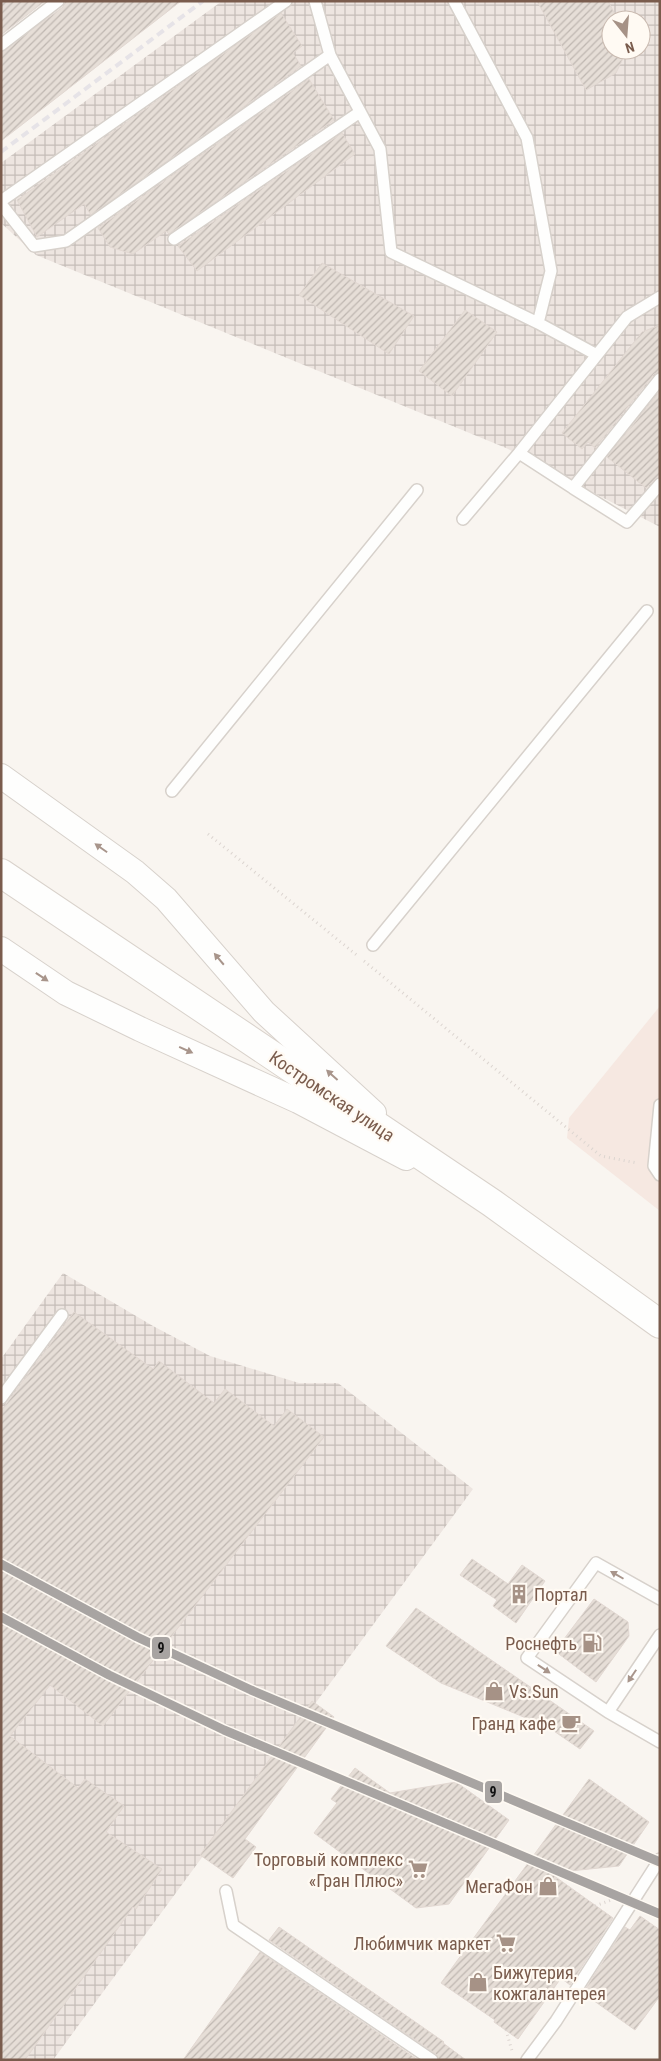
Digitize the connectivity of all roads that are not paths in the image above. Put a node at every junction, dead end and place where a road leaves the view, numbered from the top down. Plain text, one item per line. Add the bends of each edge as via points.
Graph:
1 (58, 1) edge
2 (286, 1) edge
3 (315, 1) edge
4 (454, 1) edge
5 (1, 45) edge
6 (330, 55) junction
7 (360, 112) junction
8 (1, 202) edge
9 (174, 239) dead end
10 (660, 296) edge
11 (538, 323) junction
12 (597, 355) junction
13 (660, 379) edge
14 (519, 453) junction
15 (660, 484) edge
16 (573, 488) junction
17 (417, 490) dead end
18 (463, 519) dead end
19 (647, 611) dead end
20 (1, 776) edge
21 (172, 791) dead end
22 (1, 873) edge
23 (373, 945) dead end
24 (1, 949) edge
25 (660, 1105) edge
26 (420, 1155) junction
27 (657, 1170) edge
28 (492, 1203) junction
29 (62, 1315) dead end
30 (660, 1324) edge
31 (1, 1398) edge
32 (660, 1599) edge
33 (660, 1635) edge
34 (608, 1712) junction
35 (660, 1742) edge
36 (660, 1859) edge
37 (226, 1891) dead end
38 (432, 2060) edge
39 (527, 2060) edge

1 - 5 lane
2 - 8 lane
3 - 6 lane
4 - 11 lane via 527,138 551,272
6 - 7 lane
6 - 8 lane via 66,241 34,246
7 - 9 lane
7 - 11 lane via 380,149 391,252
10 - 12 lane via 627,317
11 - 12 lane
12 - 14 lane
13 - 16 lane
14 - 16 lane
14 - 18 lane
15 - 16 lane via 627,522
17 - 21 lane
19 - 23 lane
26 -> 20 street via 264,1012 166,899 135,872
22 - 26 main road, Костромская улица
24 -> 28 street via 66,993 298,1101
25 - 27 lane
26 - 28 main road, Костромская улица
28 - 30 main road, Костромская улица
29 - 31 lane
32 -> 34 lane via 596,1563 527,1658
33 -> 34 lane
34 - 35 lane
36 - 39 lane via 556,2021
37 - 38 lane via 233,1925

